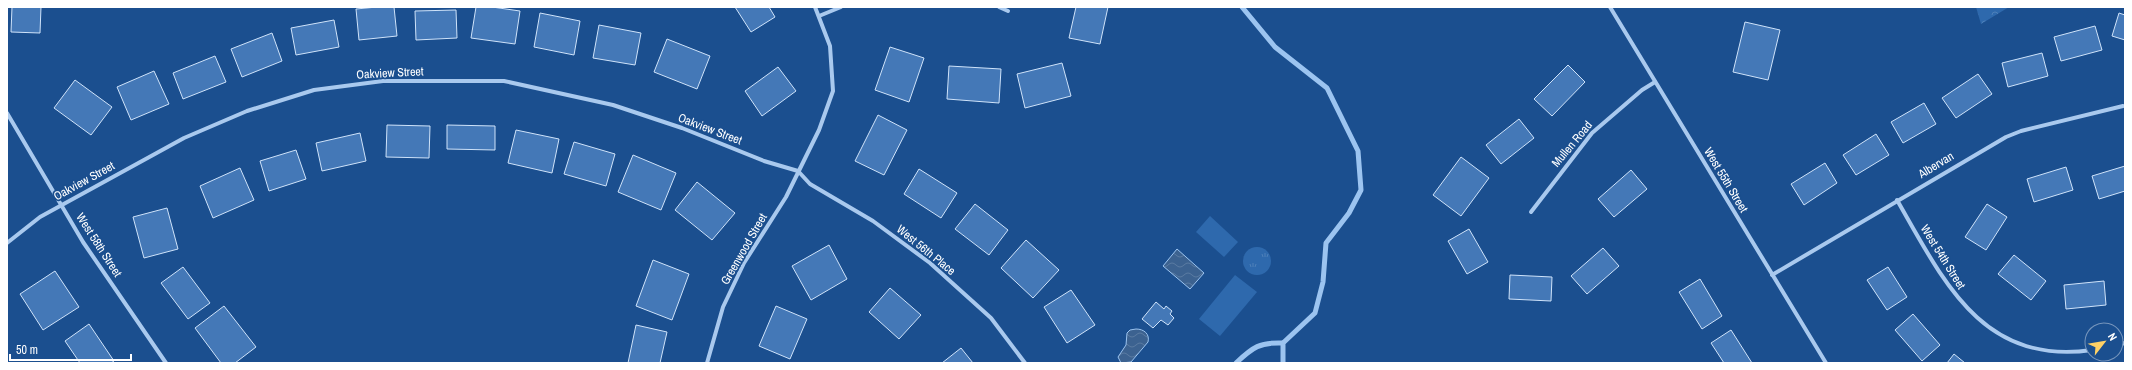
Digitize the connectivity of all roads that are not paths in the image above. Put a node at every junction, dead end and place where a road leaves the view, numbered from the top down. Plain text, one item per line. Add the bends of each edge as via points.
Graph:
1 (815, 7) edge
2 (841, 7) edge
3 (999, 7) edge
4 (1610, 7) edge
5 (1008, 11) dead end
6 (819, 16) junction
7 (1655, 82) junction
8 (2123, 106) dead end
9 (7, 113) edge
10 (798, 171) junction
11 (1897, 200) junction
12 (62, 206) junction
13 (1532, 212) dead end
14 (7, 243) edge
15 (1772, 275) junction
16 (2084, 351) edge
17 (166, 363) edge
18 (707, 363) edge
19 (1025, 363) edge
20 (1826, 363) edge

1 - 6 street, Greenwood Street
2 - 6 street
3 - 5 street
4 - 7 street, West 55th Street
6 - 10 street, Greenwood Street via 830,46 833,91 819,130
7 - 13 street, Mullen Road via 1592,133
7 - 15 street, West 55th Street
8 - 11 street, Albervan via 2006,137
9 - 12 street, West 58th Street
10 - 12 street, Oakview Street via 764,161 682,128 613,105 504,81 384,81 314,90 247,111 184,138
10 - 18 street, Greenwood Street via 776,214 744,263 726,300
10 - 19 street, West 56th Place via 810,184 873,221 930,263 991,318
11 - 15 street, Albervan
11 - 16 street, West 54th Street via 1943,280 1968,310 1989,328 2030,348 2054,353
12 - 14 street, Oakview Street via 40,217
12 - 17 street, West 58th Street via 83,242
15 - 20 street, West 55th Street

